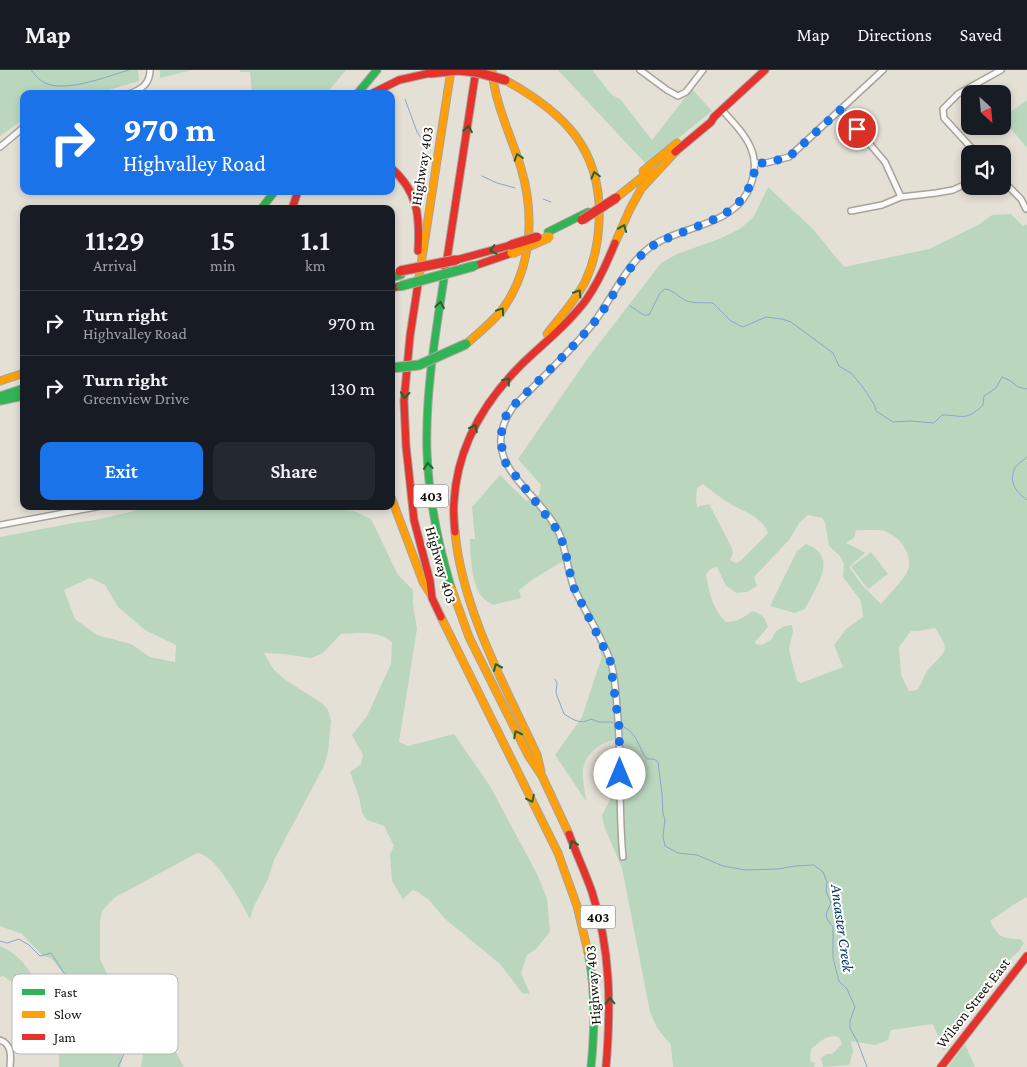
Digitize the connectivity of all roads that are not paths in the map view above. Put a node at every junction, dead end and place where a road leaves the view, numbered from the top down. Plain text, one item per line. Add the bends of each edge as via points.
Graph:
1 (150, 70) edge
2 (377, 70) edge
3 (450, 70) edge
4 (476, 70) edge
5 (492, 70) edge
6 (640, 70) edge
7 (703, 70) edge
8 (766, 70) edge
9 (882, 70) edge
10 (1001, 70) edge
11 (138, 90) edge
12 (360, 90) edge
13 (377, 90) edge
14 (722, 110) junction
15 (840, 110) junction
16 (714, 117) junction
17 (20, 130) edge
18 (969, 145) edge
19 (0, 147) edge
20 (679, 148) junction
21 (756, 163) junction
22 (395, 170) edge
23 (961, 186) edge
24 (1011, 189) edge
25 (272, 195) edge
26 (615, 196) junction
27 (901, 197) junction
28 (264, 205) edge
29 (1026, 209) edge
30 (851, 211) dead end
31 (549, 235) junction
32 (512, 249) junction
33 (398, 273) edge
34 (419, 276) junction
35 (395, 287) edge
36 (527, 359) junction
37 (395, 368) edge
38 (20, 376) edge
39 (0, 382) edge
40 (20, 389) edge
41 (0, 396) edge
42 (20, 397) edge
43 (0, 402) edge
44 (395, 508) edge
45 (80, 510) edge
46 (0, 525) edge
47 (432, 598) junction
48 (542, 776) junction
49 (623, 856) dead end
50 (1027, 956) edge
51 (0, 1040) edge
52 (10, 1067) edge
53 (591, 1067) edge
54 (606, 1067) edge
55 (941, 1067) edge

1 - 11 street via 150,76
2 - 12 main road
3 - 34 main road, Highway 403 / 403
48 -> 4 main road, Highway 403 / 403 via 528,755 469,637 453,594 433,511 426,453 435,336
37 -> 5 main road, bridge via 419,365 466,344 482,333 499,316 516,286 528,251 529,195 503,120
6 - 7 street via 678,96 686,92
8 - 14 main road
9 - 15 street
10 - 18 street via 958,94 943,110 944,118
36 -> 13 main road, bridge via 578,295 598,242 599,194 592,164 577,137 542,101 505,80 476,72 458,70 406,76
14 - 16 main road
14 - 21 street via 746,140
15 - 21 street via 789,157
15 - 27 street via 885,162
16 - 20 main road
16 - 26 main road via 708,118
17 - 19 street
20 - 26 main road
36 -> 20 main road via 569,320 586,299 608,263 637,197 648,180
21 - 49 street via 747,194 738,205 714,220 660,241 638,259 593,324 512,407 500,438 505,462 558,531 573,586 610,660 620,742
22 - 34 main road via 410,189 418,208
23 - 27 street
24 - 29 street
25 - 28 main road
26 - 31 main road
26 - 31 main road, bridge via 582,220
27 - 30 street
31 - 32 main road, bridge
32 -> 33 main road, bridge via 475,254
32 - 35 main road, bridge via 474,266
34 -> 47 main road, Highway 403 / 403 via 404,401 405,428 414,520
48 -> 36 main road via 538,756 477,621 462,574 453,526 456,478 473,428 488,403
38 - 39 main road
40 - 41 main road
42 - 43 main road
44 - 47 main road
45 - 46 street
47 -> 53 main road, Highway 403 / 403 via 573,890 593,973 596,1018
54 -> 48 main road, Highway 403 / 403 via 609,974 601,928 592,892
50 - 55 main road, Wilson Street East
51 - 52 street via 8,1046

